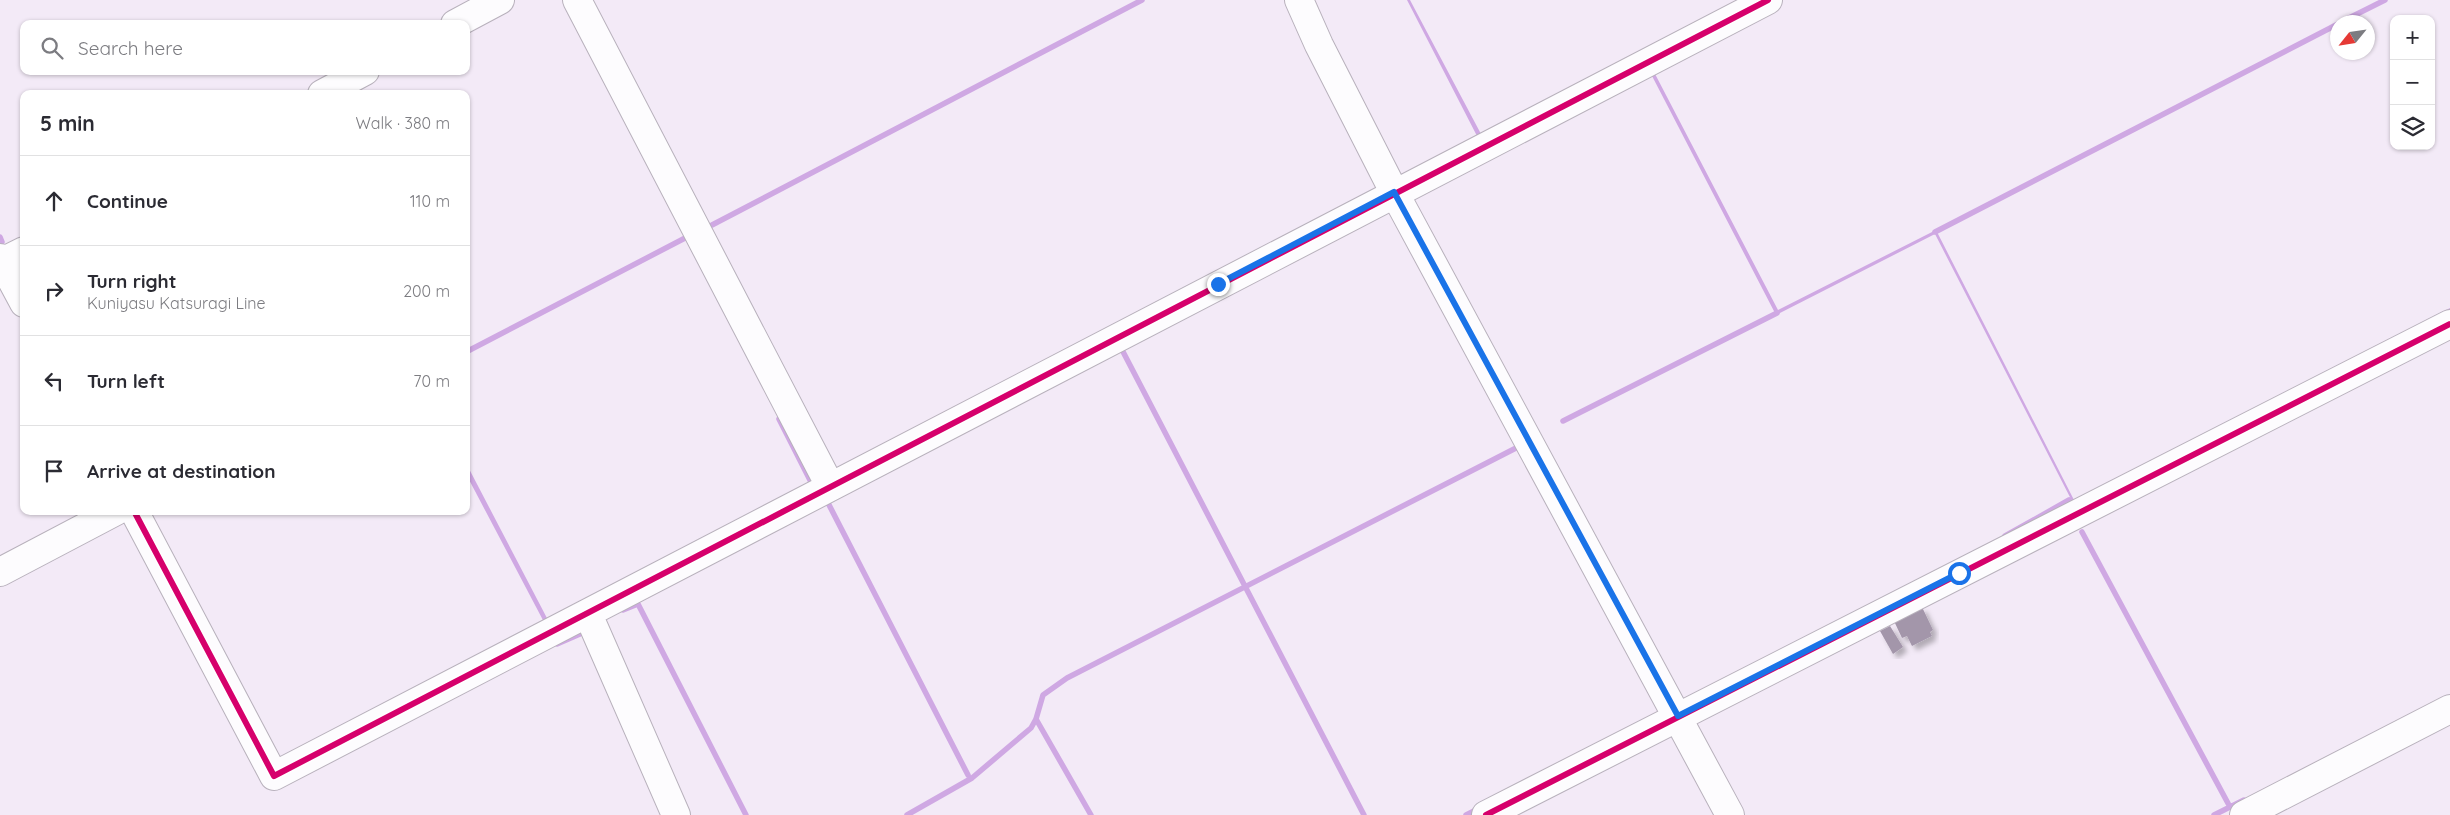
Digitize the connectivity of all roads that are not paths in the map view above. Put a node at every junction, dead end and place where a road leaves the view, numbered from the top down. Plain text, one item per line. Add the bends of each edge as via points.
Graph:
1 (500, 0) edge
2 (577, 0) edge
3 (1299, 0) edge
4 (1768, 0) edge
5 (462, 20) edge
6 (358, 75) edge
7 (329, 90) edge
8 (1394, 192) junction
9 (9, 257) edge
10 (20, 291) edge
11 (2450, 324) edge
12 (830, 486) junction
13 (108, 515) edge
14 (136, 515) edge
15 (0, 572) edge
16 (588, 614) junction
17 (2450, 709) edge
18 (1678, 716) junction
19 (676, 815) edge
20 (1486, 815) edge
21 (1730, 815) edge
22 (2244, 815) edge

1 - 5 street
2 - 12 street
3 - 8 street
4 - 8 street
6 - 7 street
8 - 12 street
8 - 18 street
9 - 10 street
11 - 18 street
12 - 16 street
13 - 15 street
14 - 16 street via 274,776
16 - 19 street
17 - 22 street
18 - 20 street
18 - 21 street

